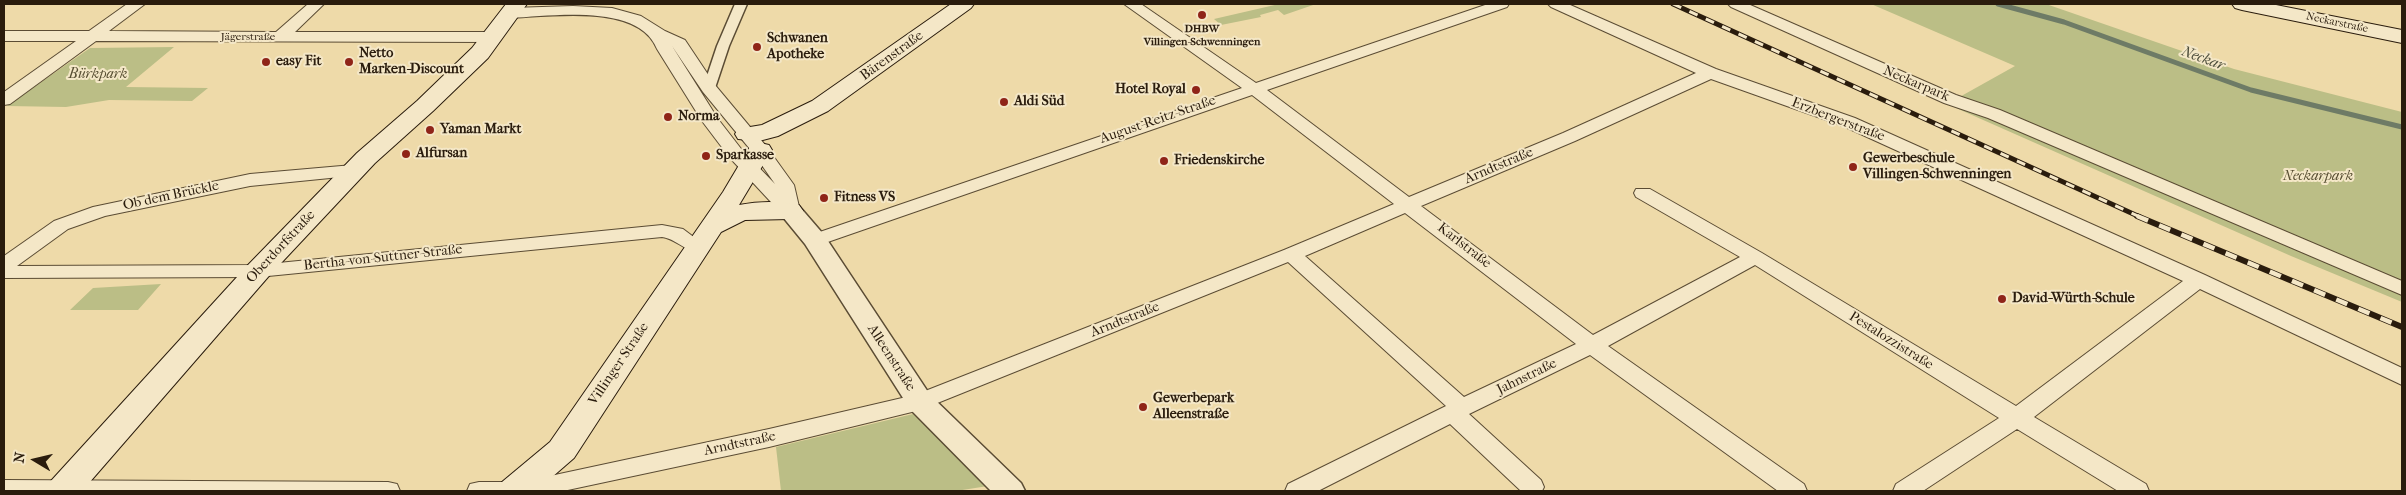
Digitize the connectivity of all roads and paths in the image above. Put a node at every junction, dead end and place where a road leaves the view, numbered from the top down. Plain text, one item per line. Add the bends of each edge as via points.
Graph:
1 (137, 4) edge
2 (317, 4) edge
3 (542, 4) edge
4 (742, 4) edge
5 (964, 4) edge
6 (1131, 4) edge
7 (1502, 4) edge
8 (1556, 4) edge
9 (1736, 4) edge
10 (2242, 4) edge
11 (514, 9) edge
12 (573, 11) junction
13 (658, 34) junction
14 (4, 36) edge
15 (91, 37) junction
16 (280, 37) junction
17 (492, 37) junction
18 (2402, 37) edge
19 (1710, 74) junction
20 (709, 88) junction
21 (1253, 88) junction
22 (4, 100) edge
23 (750, 151) junction
24 (353, 171) junction
25 (1643, 193) dead end
26 (1408, 204) junction
27 (790, 211) junction
28 (705, 237) junction
29 (815, 240) junction
30 (1291, 254) junction
31 (1755, 257) junction
32 (4, 265) edge
33 (258, 271) junction
34 (4, 272) edge
35 (2198, 280) junction
36 (2402, 289) edge
37 (1592, 346) junction
38 (2402, 377) edge
39 (920, 402) junction
40 (1458, 410) junction
41 (2016, 418) junction
42 (562, 450) junction
43 (1532, 487) dead end
44 (549, 488) edge
45 (4, 489) edge
46 (63, 490) edge
47 (388, 491) edge
48 (479, 491) edge
49 (515, 491) edge
50 (1010, 491) edge
51 (1297, 491) edge
52 (1795, 491) edge
53 (1905, 491) edge
54 (2137, 491) edge

1 - 15 street
2 - 16 street
3 - 12 street
4 - 20 street
5 - 23 main road, Bärenstraße via 820,106 818,111
6 - 21 street, Karlstraße
7 - 21 street, August-Reitz-Straße
8 - 19 street, Erzbergerstraße
9 - 36 street, Neckarpark via 1950,99 1994,114
10 - 18 main road, Neckarstraße
11 - 12 street
11 - 17 main road, Oberdorfstraße
12 - 13 street via 612,13 636,19
13 - 20 street via 679,43
13 - 23 street via 711,121
14 - 15 street, Jägerstraße
15 - 16 street, Jägerstraße
15 - 22 street
16 - 17 street, Jägerstraße
17 - 24 main road, Oberdorfstraße via 432,100
19 - 26 street, Arndtstraße
19 - 35 street, Erzbergerstraße via 1849,122
20 - 23 street
21 - 26 street, Karlstraße
21 - 29 street, August-Reitz-Straße
23 - 27 street, Alleenstraße
23 - 28 main road, Villinger Straße via 736,193
24 - 32 street, Ob dem Brückle via 250,180 100,211 61,225
24 - 33 main road, Oberdorfstraße
25 - 31 street, Pestalozzistraße
26 - 30 street, Arndtstraße
26 - 37 street, Karlstraße
27 - 28 main road, Villinger Straße via 744,212 727,216
27 - 29 street, Alleenstraße
28 - 33 street, Bertha-von-Suttner-Straße via 662,231
28 - 42 main road, Villinger Straße
29 - 39 street, Alleenstraße
30 - 39 street, Arndtstraße
30 - 40 street
31 - 37 street, Jahnstraße
31 - 41 street, Pestalozzistraße
33 - 34 street, Bertha-von-Suttner-Straße
33 - 46 main road, Oberdorfstraße
35 - 38 street, Erzbergerstraße
35 - 41 street
37 - 40 street, Jahnstraße
37 - 52 street, Karlstraße
39 - 44 street, Arndtstraße
39 - 50 street, Alleenstraße
40 - 43 street
40 - 51 street, Jahnstraße
41 - 53 street
41 - 54 street, Pestalozzistraße
42 - 44 street
42 - 49 main road, Villinger Straße
44 - 49 street, Arndtstraße
45 - 46 street
46 - 47 street
48 - 49 street, Arndtstraße

